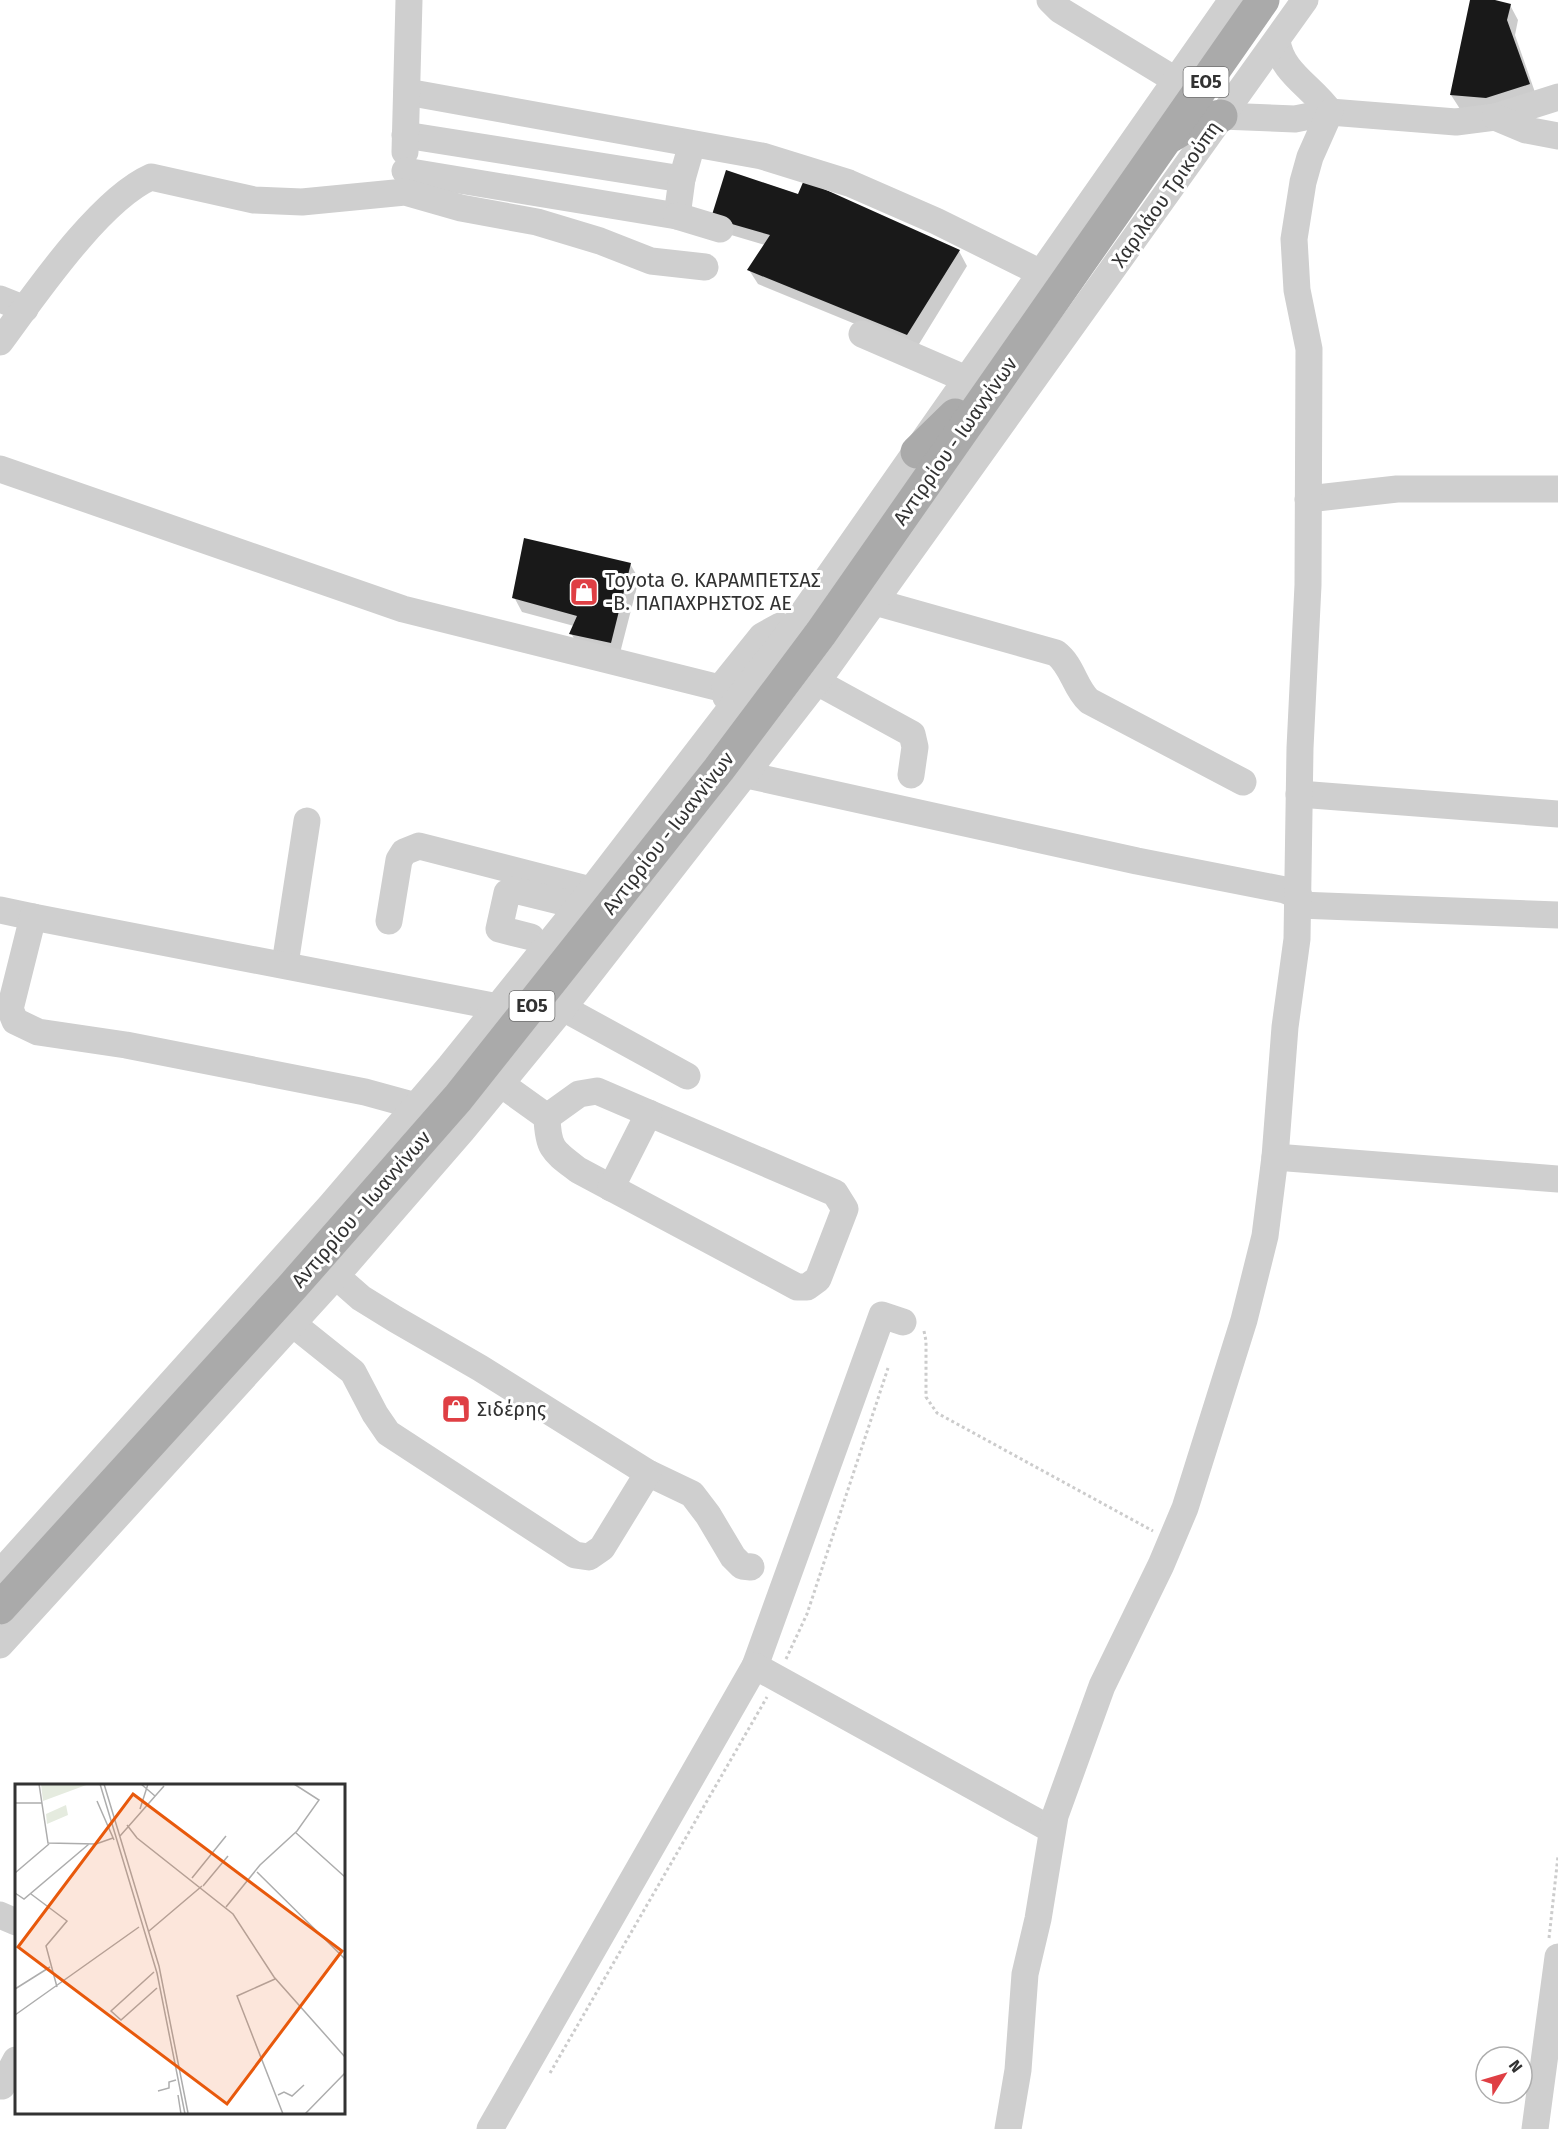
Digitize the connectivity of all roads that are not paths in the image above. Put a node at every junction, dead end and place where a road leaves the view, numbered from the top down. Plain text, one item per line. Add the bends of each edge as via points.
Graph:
1 (410, 0) edge
2 (1050, 0) edge
3 (1232, 0) edge
4 (1263, 0) edge
5 (1305, 0) edge
6 (1277, 40) junction
7 (1177, 81) junction
8 (407, 92) junction
9 (1558, 96) edge
10 (1330, 112) junction
11 (1221, 116) junction
12 (1495, 117) junction
13 (405, 135) junction
14 (1558, 136) edge
15 (1165, 141) junction
16 (692, 144) junction
17 (682, 179) junction
18 (405, 181) junction
19 (676, 216) junction
20 (720, 229) dead end
21 (705, 267) dead end
22 (1041, 273) junction
23 (12, 304) edge
24 (862, 334) dead end
25 (0, 342) edge
26 (1011, 361) junction
27 (966, 379) junction
28 (916, 452) junction
29 (0, 470) edge
30 (1558, 489) edge
31 (1308, 499) junction
32 (875, 602) junction
33 (817, 682) junction
34 (729, 697) junction
35 (747, 775) junction
36 (911, 775) dead end
37 (1243, 782) dead end
38 (1299, 794) junction
39 (1558, 814) edge
40 (307, 821) dead end
41 (585, 898) junction
42 (1299, 900) junction
43 (0, 910) edge
44 (1558, 915) edge
45 (33, 917) junction
46 (389, 921) dead end
47 (531, 937) dead end
48 (285, 964) junction
49 (498, 1007) junction
50 (563, 1008) junction
51 (687, 1076) dead end
52 (501, 1084) junction
53 (416, 1106) junction
54 (649, 1113) junction
55 (547, 1117) junction
56 (1275, 1157) junction
57 (1558, 1179) edge
58 (611, 1188) junction
59 (336, 1276) junction
60 (903, 1322) road end
61 (293, 1324) junction
62 (648, 1473) junction
63 (751, 1567) dead end
64 (0, 1573) edge
65 (0, 1608) edge
66 (0, 1646) edge
67 (755, 1666) junction
68 (1052, 1830) junction
69 (0, 1915) edge
70 (15, 1922) edge
71 (1558, 1957) edge
72 (15, 2063) edge
73 (6, 2088) edge
74 (490, 2129) edge
75 (1008, 2129) edge
76 (1535, 2129) edge

1 - 8 street
2 - 7 street via 1060,10
3 - 7 street
4 - 15 main road, Αντιρρίου - Ιωαννίνων / ΕΟ5
5 - 6 street, Χαριλάου Τρικούπη
6 - 10 street via 1283,64
6 - 11 street, Χαριλάου Τρικούπη
7 - 22 street
8 - 13 street
8 - 16 street
9 - 12 street
10 - 11 street via 1296,119
10 - 12 street via 1434,122
10 - 31 street via 1310,157 1294,239 1297,290 1309,350
11 - 15 main road via 1197,120
11 - 32 street, Χαριλάου Τρικούπη
12 - 14 street via 1526,130
13 - 17 street
13 - 18 street
15 - 26 main road, Αντιρρίου - Ιωαννίνων / ΕΟ5
16 - 17 street
16 - 22 street via 762,156 849,183 936,220
17 - 19 street
18 - 19 street
18 - 21 street via 461,208 537,222 651,261
18 - 23 street via 302,202 254,200 151,177 112,205 57,265
19 - 20 street
22 - 27 street
23 - 25 street
24 - 27 street
26 - 28 main road
26 - 65 main road, Αντιρρίου - Ιωαννίνων / ΕΟ5 via 764,710 502,1044 323,1252
27 - 28 street
28 - 34 street via 791,630
29 - 34 street via 403,609
30 - 31 street via 1397,489
31 - 38 street
32 - 33 street, Χαριλάου Τρικούπη
32 - 37 street via 1056,653 1066,661 1089,701
33 - 35 street, Χαριλάου Τρικούπη
33 - 36 street via 912,734 915,747
34 - 41 street
35 - 42 street via 1285,890
35 - 50 street, Χαριλάου Τρικούπη
38 - 39 street
38 - 42 street
40 - 48 street
41 - 46 street via 419,846 404,852 399,860
41 - 47 street via 514,890 507,893 498,929
41 - 49 street
42 - 44 street
42 - 56 street
43 - 45 street
45 - 48 street
45 - 53 street via 10,1009 15,1021 23,1026 38,1032 126,1045 365,1092
48 - 49 street
49 - 53 street
50 - 51 street
50 - 52 street, Χαριλάου Τρικούπη
52 - 55 street
52 - 59 street, Χαριλάου Τρικούπη
53 - 64 street
54 - 55 street via 588,1090
54 - 58 street
54 - 58 street via 835,1193 845,1209 818,1279 807,1287 797,1287
55 - 58 street via 548,1141 553,1151
56 - 57 street
56 - 68 street via 1265,1236 1218,1408 1172,1540 1102,1686
59 - 61 street, Χαριλάου Τρικούπη
59 - 62 street via 360,1298
60 - 67 street via 882,1315
61 - 62 street via 353,1372 388,1433 575,1555 589,1557 602,1548
61 - 66 street, Χαριλάου Τρικούπη
62 - 63 street via 692,1494 733,1557 742,1566
67 - 68 street
67 - 74 street
68 - 75 street via 1043,1895 1025,1974 1018,2070
69 - 70 street
71 - 76 street
72 - 73 street

